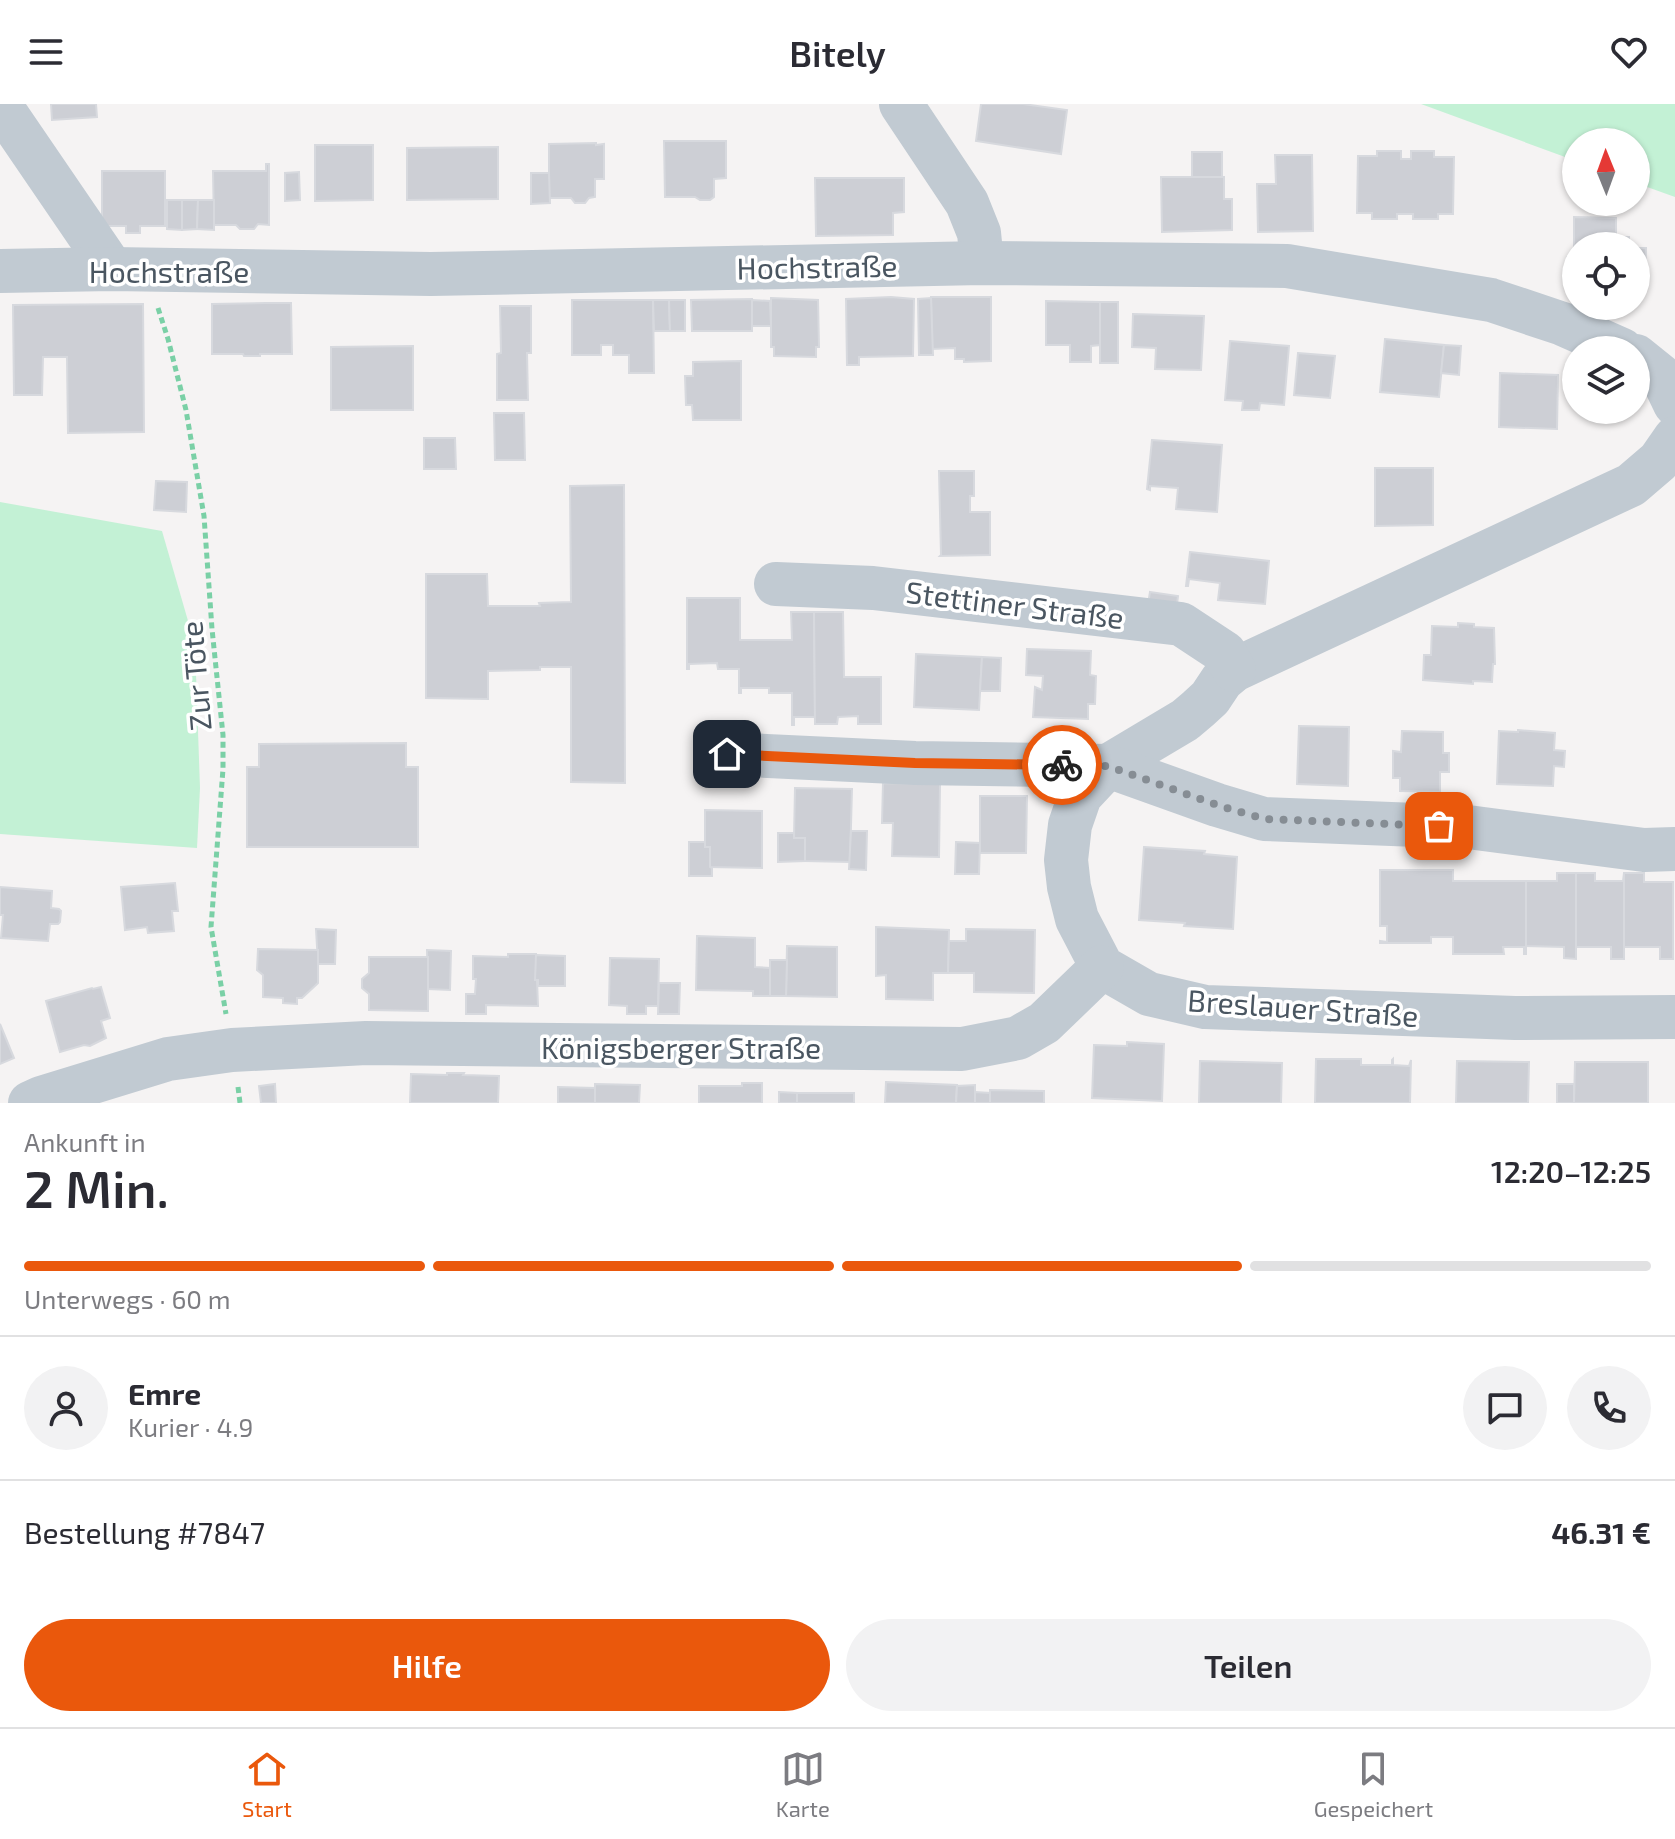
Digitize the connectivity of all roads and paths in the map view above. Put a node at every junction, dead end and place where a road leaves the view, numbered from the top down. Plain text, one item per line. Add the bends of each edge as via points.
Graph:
1 (901, 104) edge
2 (0, 105) edge
3 (982, 263) junction
4 (112, 269) junction
5 (0, 271) edge
6 (157, 305) dead end
7 (1590, 336) edge
8 (1650, 367) edge
9 (1675, 404) edge
10 (1675, 438) edge
11 (776, 584) dead end
12 (1234, 670) junction
13 (727, 754) dead end
14 (1108, 766) junction
15 (1675, 849) edge
16 (1102, 967) junction
17 (1675, 1017) edge
18 (232, 1050) junction
19 (30, 1103) edge
20 (240, 1103) edge

1 - 3 street via 967,203 979,233
2 - 4 street
3 - 4 street, Hochstraße via 431,274
3 - 7 street, Hochstraße via 1287,266 1491,300
4 - 5 street, Hochstraße
6 - 18 path, Zur Töte via 186,410 204,516 223,735 211,927
8 - 9 street via 1662,377
10 - 12 street via 1659,461 1631,485
11 - 12 street, Stettiner Straße via 873,588 1181,624 1225,653
12 - 14 street via 1185,720
13 - 14 street
14 - 15 street via 1264,819 1468,827 1644,850
14 - 16 street via 1080,796 1066,860 1077,919
16 - 17 street, Breslauer Straße via 1149,994 1205,1007 1515,1018
16 - 18 street, Königsberger Straße via 1044,1023 1018,1038 962,1049 366,1043
18 - 19 street, Königsberger Straße via 168,1059
18 - 20 path, Zur Töte

